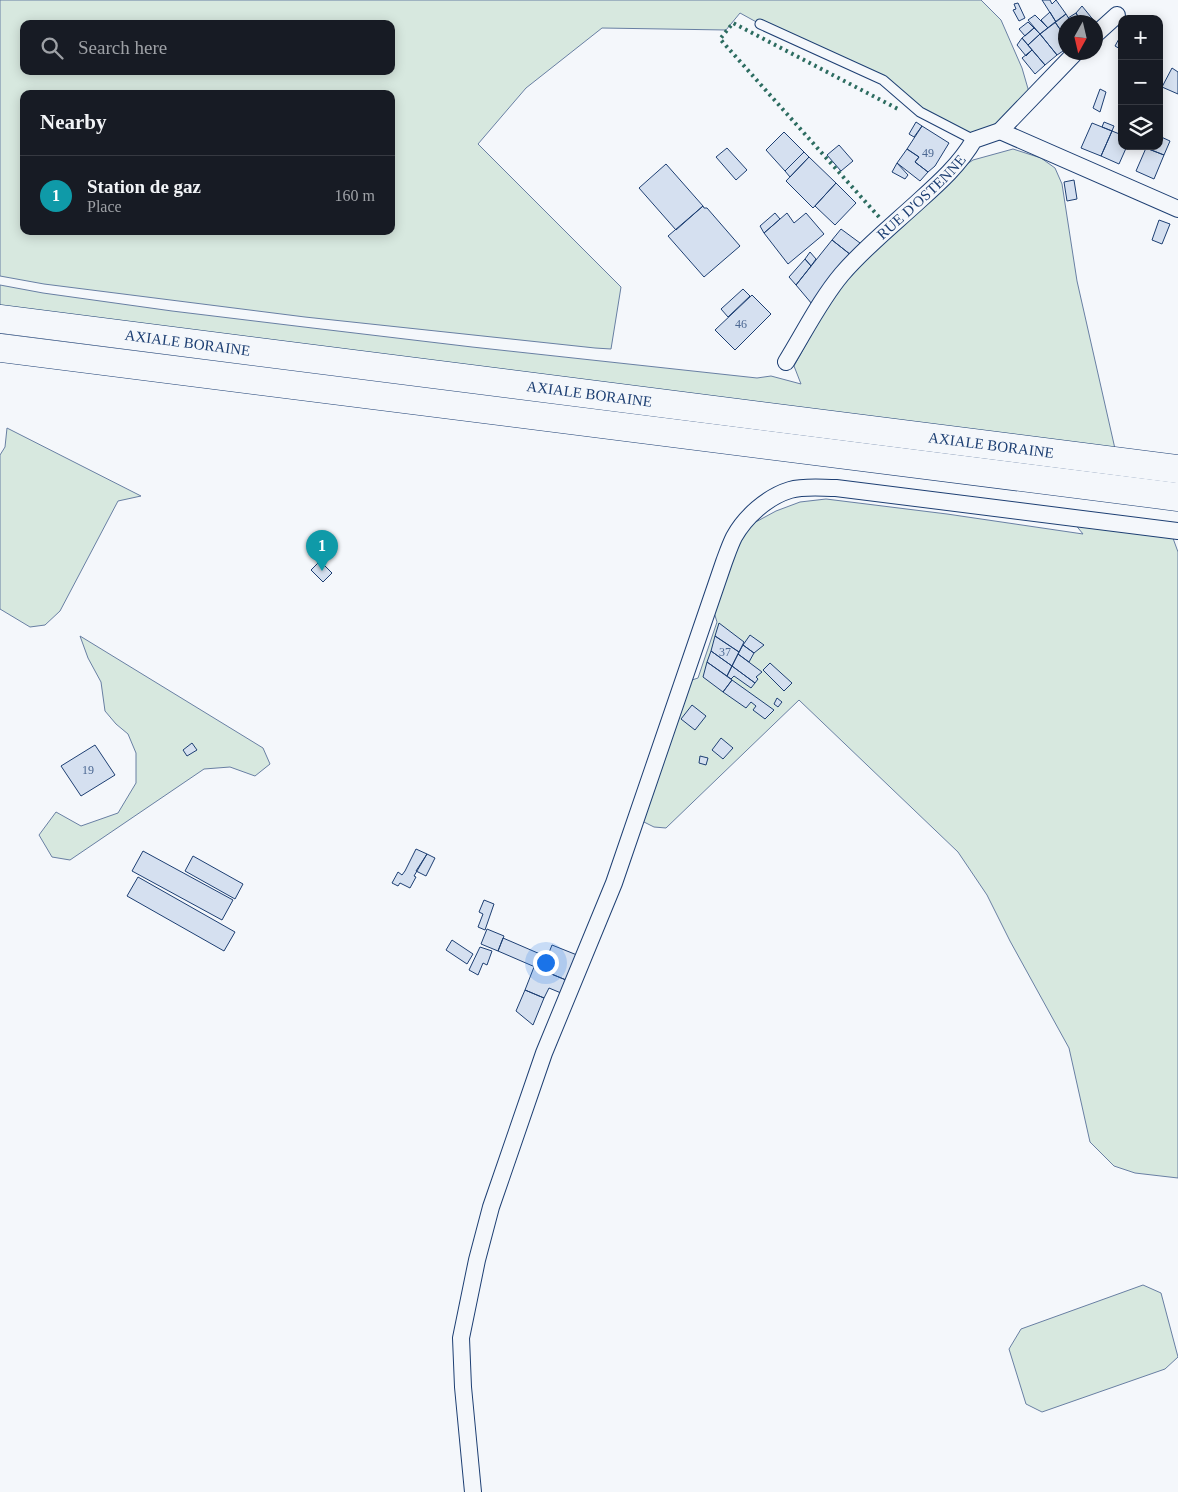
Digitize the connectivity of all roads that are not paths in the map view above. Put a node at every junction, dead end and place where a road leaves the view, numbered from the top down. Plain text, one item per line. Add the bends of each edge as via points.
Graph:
1 (1116, 15) dead end
2 (760, 24) dead end
3 (1103, 27) edge
4 (1068, 60) edge
5 (1000, 132) junction
6 (974, 140) junction
7 (1178, 209) edge
8 (0, 319) edge
9 (0, 348) edge
10 (786, 362) dead end
11 (1178, 469) edge
12 (1165, 495) edge
13 (1174, 531) edge
14 (473, 1492) edge

1 - 3 street
2 - 6 lane via 883,80 920,112
4 - 5 street, RUE D'OSTENNE
5 - 6 street, RUE D'OSTENNE
5 - 7 street
6 - 10 street, RUE D'OSTENNE via 965,156 842,275
8 - 11 highway, AXIALE BORAINE
9 - 12 highway, AXIALE BORAINE
13 - 14 street via 836,488 814,488 789,490 768,501 748,518 734,537 614,883 544,1053 491,1207 461,1338

